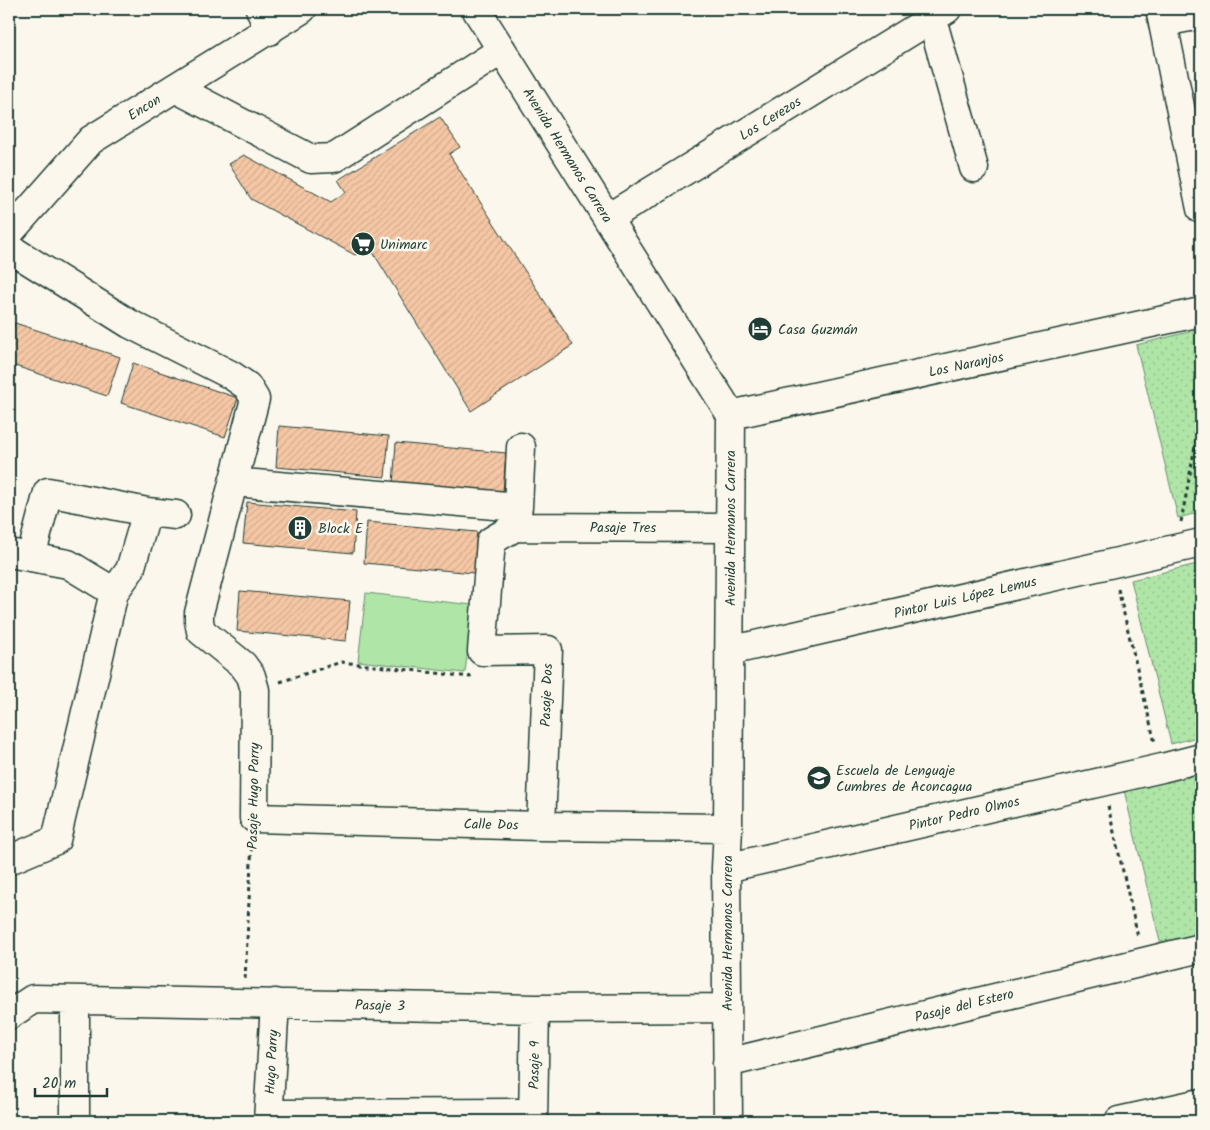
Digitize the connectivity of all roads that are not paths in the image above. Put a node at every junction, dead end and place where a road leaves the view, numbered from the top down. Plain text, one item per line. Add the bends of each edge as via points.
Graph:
1 (302, 9) edge
2 (476, 9) edge
3 (940, 14) edge
4 (1161, 15) edge
5 (1201, 15) edge
6 (264, 20) edge
7 (502, 50) junction
8 (175, 88) junction
9 (1196, 151) edge
10 (974, 168) dead end
11 (1201, 209) edge
12 (608, 218) junction
13 (9, 233) edge
14 (9, 248) edge
15 (1201, 312) edge
16 (731, 415) junction
17 (521, 447) dead end
18 (233, 482) junction
19 (147, 512) junction
20 (176, 515) dead end
21 (517, 517) junction
22 (730, 528) junction
23 (1189, 546) edge
24 (20, 555) edge
25 (114, 592) junction
26 (729, 651) junction
27 (1201, 758) edge
28 (254, 818) joint
29 (541, 826) junction
30 (728, 828) junction
31 (9, 860) edge
32 (726, 868) junction
33 (1201, 948) edge
34 (75, 1001) junction
35 (275, 1003) junction
36 (727, 1008) junction
37 (535, 1009) junction
38 (9, 1015) edge
39 (728, 1062) junction
40 (1201, 1103) edge
41 (533, 1117) edge
42 (268, 1118) edge
43 (76, 1121) edge
44 (728, 1121) edge
45 (1120, 1121) edge

1 - 6 street, Encon
2 - 7 street, Avenida Hermanos Carrera
3 - 10 street, Los Cerezos
3 - 12 street, Los Cerezos
4 - 5 street
4 - 9 street
6 - 8 street, Encon
7 - 8 street via 334,158 311,159
7 - 12 street, Avenida Hermanos Carrera
8 - 13 street, Encon via 91,140
9 - 11 street
12 - 16 street, Avenida Hermanos Carrera
14 - 18 street via 130,324 247,386 255,400
15 - 16 street, Los Naranjos
16 - 22 street, Avenida Hermanos Carrera
17 - 21 street
18 - 21 street, Pasaje Tres
18 - 28 street, Pasaje Hugo Parry via 199,621 201,631 243,665 255,690
19 - 20 street
19 - 24 street via 48,492
19 - 25 street via 130,570
21 - 22 street, Pasaje Tres
21 - 29 street, Pasaje Dos via 491,541 482,651 548,650
22 - 26 street, Avenida Hermanos Carrera
23 - 26 street, Pintor Luis López Lemus
24 - 25 street via 68,564
25 - 31 street via 56,840
26 - 30 street, Avenida Hermanos Carrera
27 - 32 street, Pintor Pedro Olmos
28 - 29 street, Calle Dos
29 - 30 street, Calle Dos
30 - 32 street, Avenida Hermanos Carrera
32 - 36 street, Avenida Hermanos Carrera
33 - 39 street, Pasaje del Estero
34 - 35 street, Pasaje 3
34 - 38 street, Pasaje 3 via 33,999
34 - 43 street
35 - 37 street, Pasaje 3
35 - 42 street, Hugo Parry
36 - 37 street, Pasaje 3
36 - 39 street, Avenida Hermanos Carrera
37 - 41 street, Pasaje 9
39 - 44 street, Avenida Hermanos Carrera
40 - 45 street
41 - 42 street

